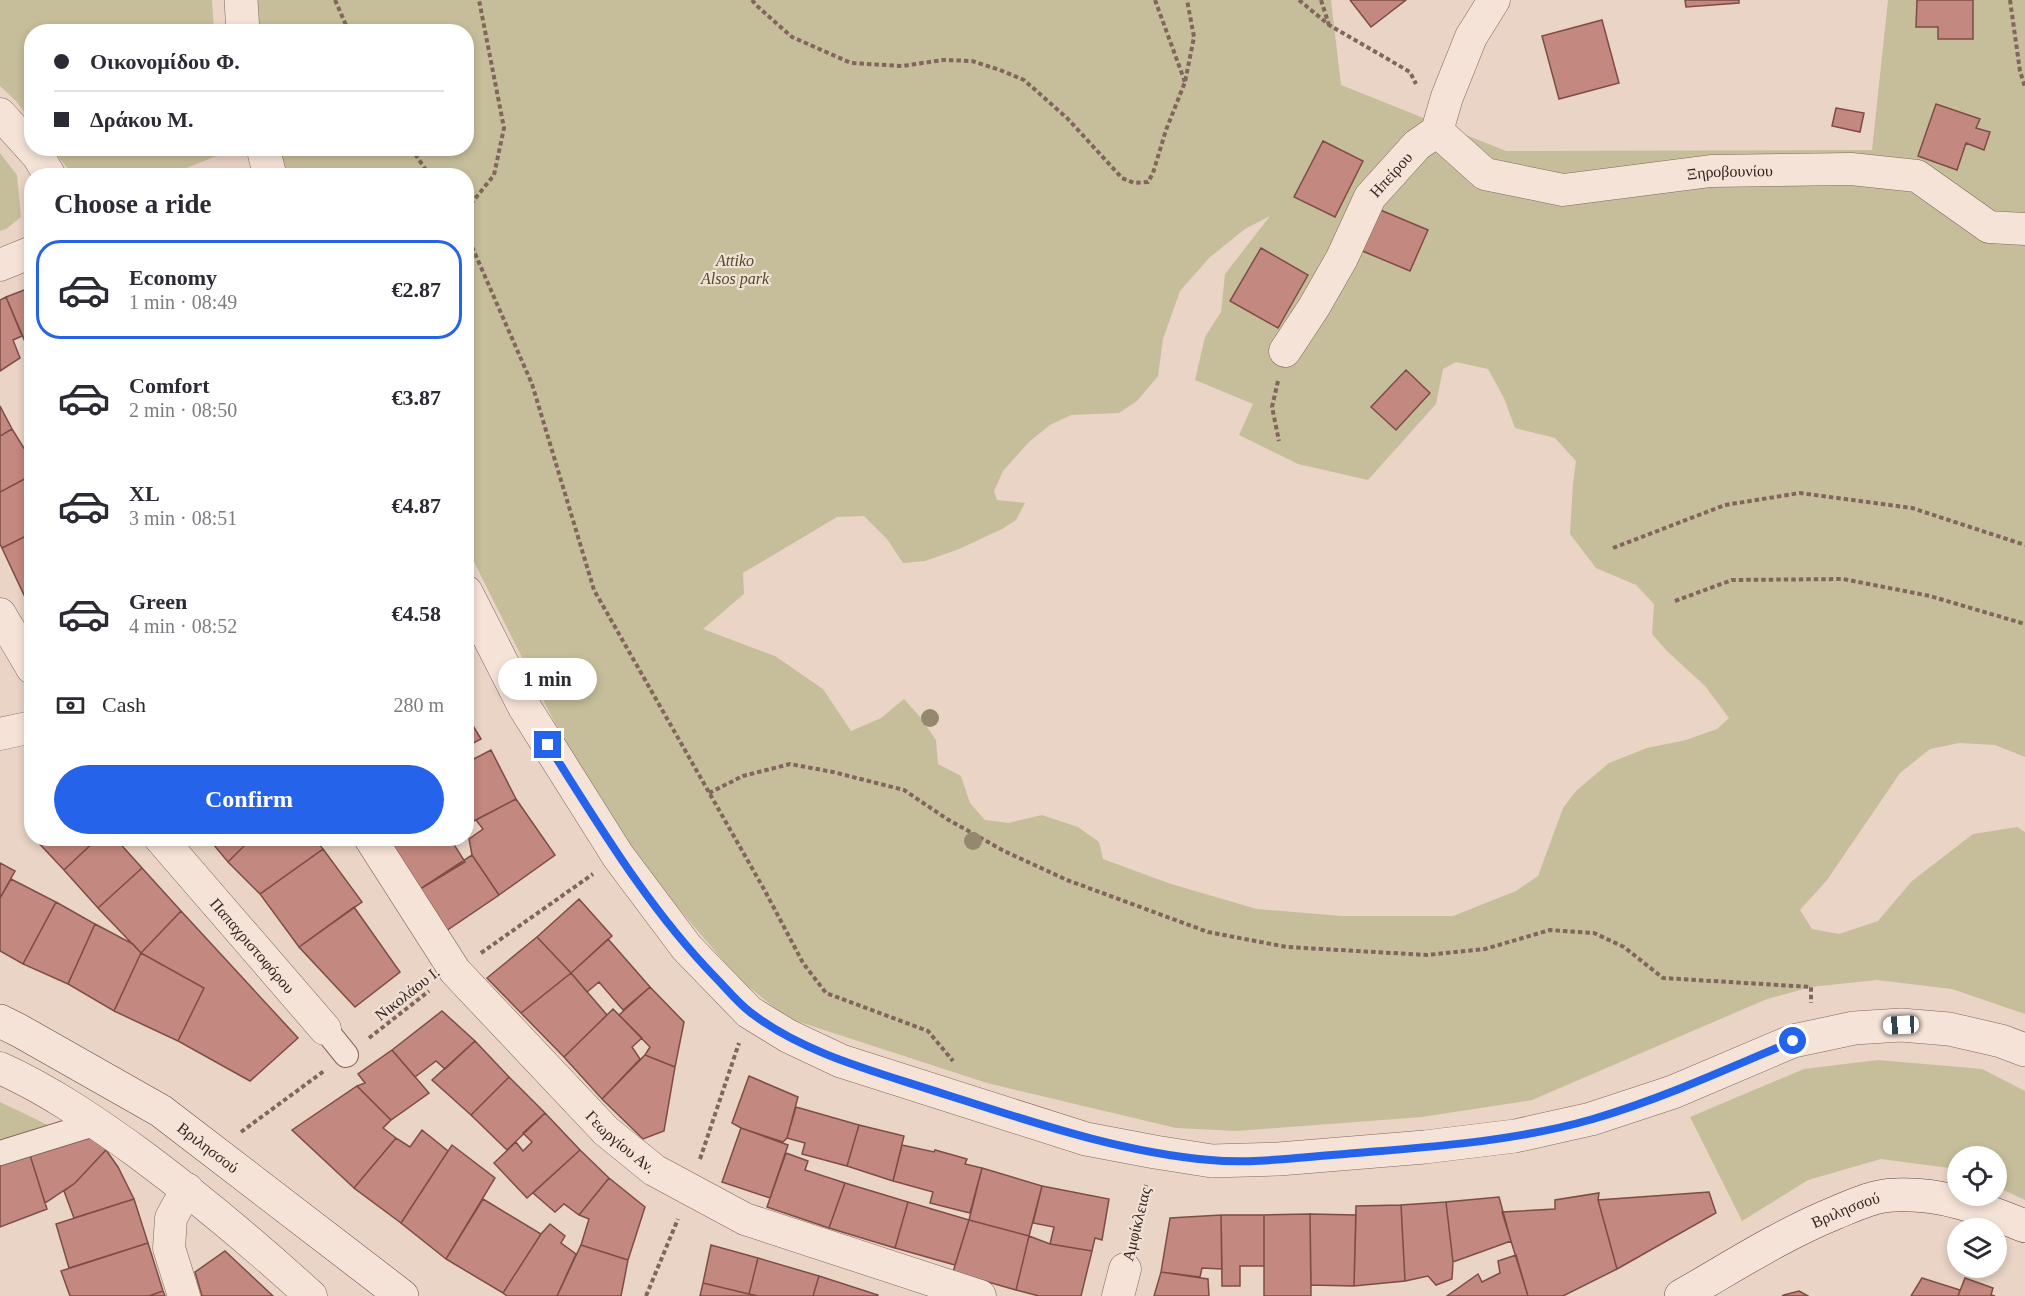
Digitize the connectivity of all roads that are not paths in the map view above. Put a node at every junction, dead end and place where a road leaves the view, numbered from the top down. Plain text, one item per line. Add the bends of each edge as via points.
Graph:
1 (241, 0) edge
2 (1494, 0) edge
3 (242, 24) edge
4 (0, 114) edge
5 (1437, 131) junction
6 (24, 141) edge
7 (2025, 229) edge
8 (24, 255) edge
9 (0, 265) edge
10 (1285, 351) road end
11 (474, 608) edge
12 (0, 614) edge
13 (24, 654) edge
14 (24, 729) edge
15 (0, 734) edge
16 (167, 846) edge
17 (375, 846) edge
18 (0, 1021) edge
19 (325, 1029) joint
20 (2025, 1050) edge
21 (346, 1055) road end
22 (0, 1068) edge
23 (97, 1123) junction
24 (0, 1153) edge
25 (187, 1190) junction
26 (2025, 1226) edge
27 (184, 1296) edge
28 (311, 1296) edge
29 (402, 1296) edge
30 (980, 1296) edge
31 (1681, 1296) edge

1 - 3 street
2 - 5 street via 1471,38
4 - 6 street
5 - 7 street, Ξηροβουνίου via 1485,174 1563,190 1711,171 1851,169 1917,176 1989,227
5 - 10 street, Ηπείρου via 1417,145 1370,197 1342,258
8 - 9 street
11 - 20 street via 525,708 618,856 687,948 749,1012 841,1061 1086,1139 1212,1161 1425,1148 1515,1136 1591,1119 1673,1092 1793,1041 1854,1028 1901,1025 1949,1029
12 - 13 street
14 - 15 street
16 - 19 street, Παπαχριστοφόρου
17 - 30 street, Γεωργίου Αν. via 455,971 606,1131 654,1170 745,1219
18 - 29 street, Βριλησσού via 161,1111
19 - 21 street, Παπαχριστοφόρου
22 - 23 street
23 - 24 street
23 - 25 street
25 - 27 street via 171,1218 169,1248
25 - 28 street
26 - 31 street, Βριλησσού via 1970,1204 1894,1194 1860,1202 1800,1227

